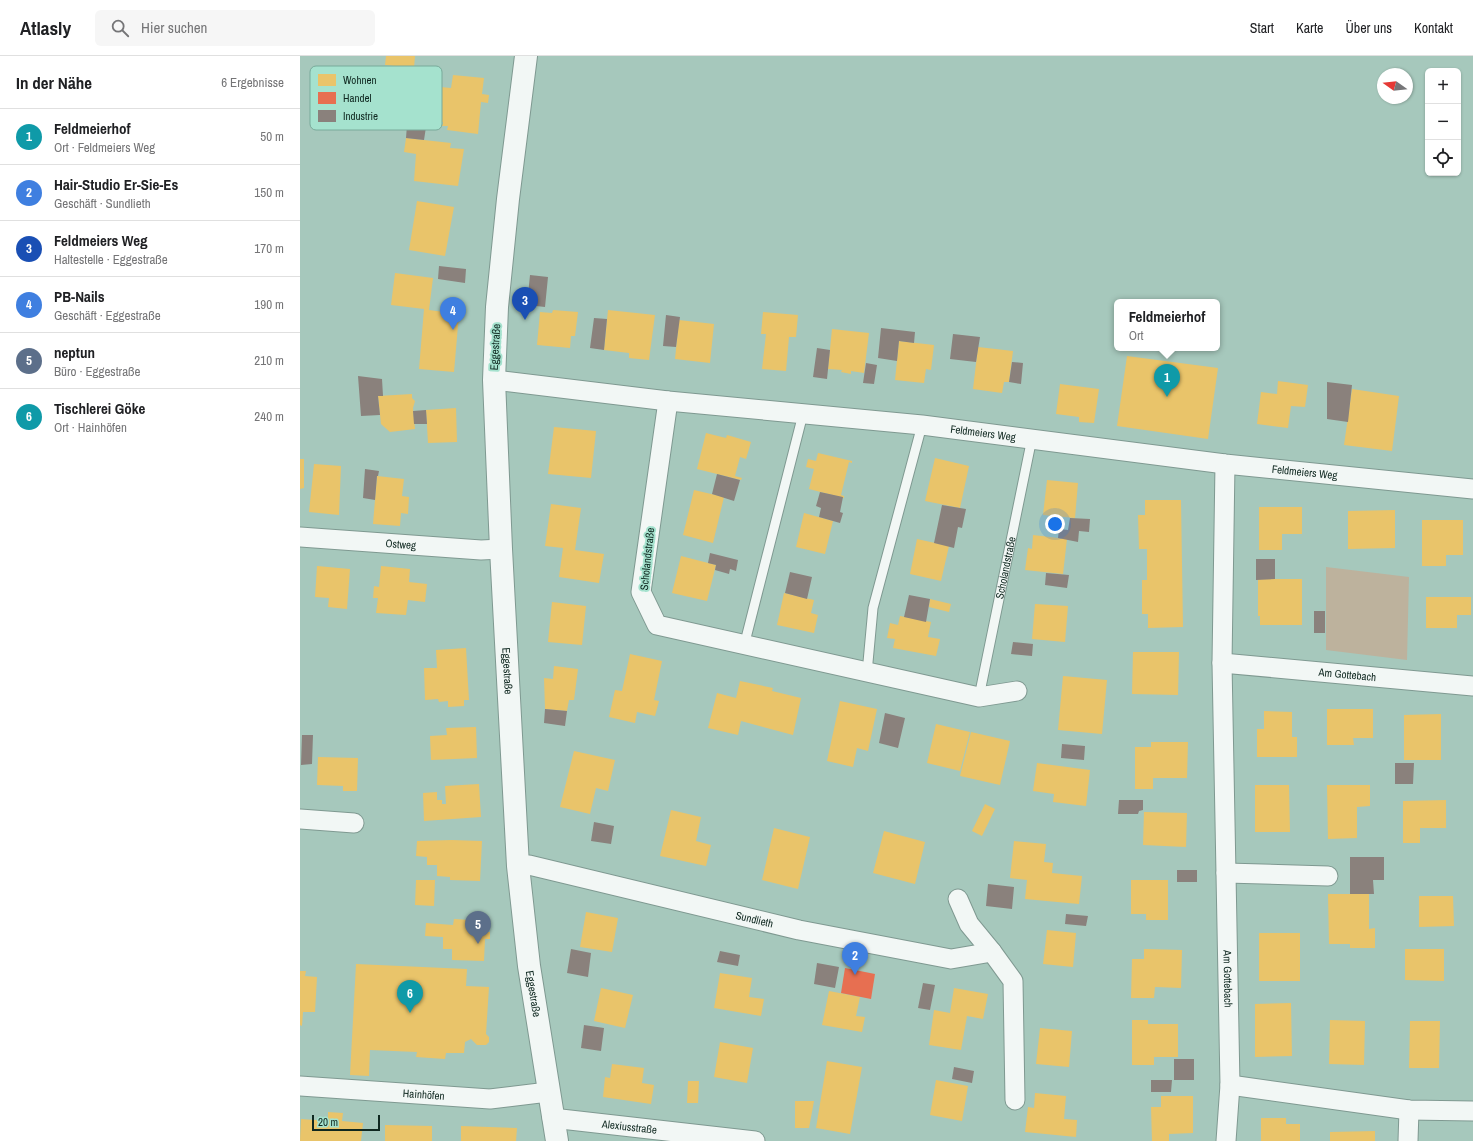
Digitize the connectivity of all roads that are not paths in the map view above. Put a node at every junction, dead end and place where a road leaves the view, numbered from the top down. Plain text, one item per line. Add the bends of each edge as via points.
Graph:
1 (526, 56) edge
2 (494, 380) junction
3 (668, 401) junction
4 (803, 414) junction
5 (922, 425) junction
6 (1032, 438) junction
7 (1226, 464) junction
8 (1473, 489) edge
9 (300, 537) edge
10 (501, 549) junction
11 (744, 646) junction
12 (1222, 663) junction
13 (867, 673) junction
14 (1473, 686) edge
15 (1017, 691) dead end
16 (979, 697) junction
17 (300, 819) edge
18 (354, 823) dead end
19 (518, 866) junction
20 (1226, 873) junction
21 (1328, 876) dead end
22 (958, 899) dead end
23 (992, 952) junction
24 (1230, 1085) junction
25 (300, 1086) edge
26 (548, 1092) junction
27 (1015, 1100) dead end
28 (1409, 1110) junction
29 (1473, 1111) edge
30 (552, 1118) junction
31 (556, 1141) edge
32 (755, 1141) edge
33 (1226, 1141) edge
34 (1408, 1141) edge

1 - 2 main road, Eggestraße via 497,307
2 - 3 street, Feldmeiers Weg
2 - 10 main road, Eggestraße
3 - 4 street, Feldmeiers Weg
3 - 11 street, Scholandstraße via 641,592 656,625
4 - 5 street, Feldmeiers Weg
4 - 11 lane
5 - 6 street, Feldmeiers Weg
5 - 13 lane via 873,608
6 - 7 street, Feldmeiers Weg
6 - 16 lane, Scholandstraße
7 - 8 street, Feldmeiers Weg
7 - 12 street, Am Gottebach
9 - 10 street, Ostweg via 481,550
10 - 19 main road, Eggestraße
11 - 13 street, Scholandstraße
12 - 14 street, Am Gottebach
12 - 20 street, Am Gottebach
13 - 16 street, Scholandstraße
15 - 16 street, Scholandstraße
17 - 18 street
19 - 23 street, Sundlieth via 529,865 799,930 951,959
19 - 26 main road, Eggestraße via 529,966
20 - 21 street
20 - 24 street, Am Gottebach
22 - 23 street via 969,924
23 - 27 street via 1013,981
24 - 28 street
24 - 33 street, Am Gottebach
25 - 26 street, Hainhöfen via 490,1099
26 - 30 main road, Eggestraße
28 - 29 street
28 - 34 street
30 - 31 main road, Eggestraße
30 - 32 street, Alexiusstraße

